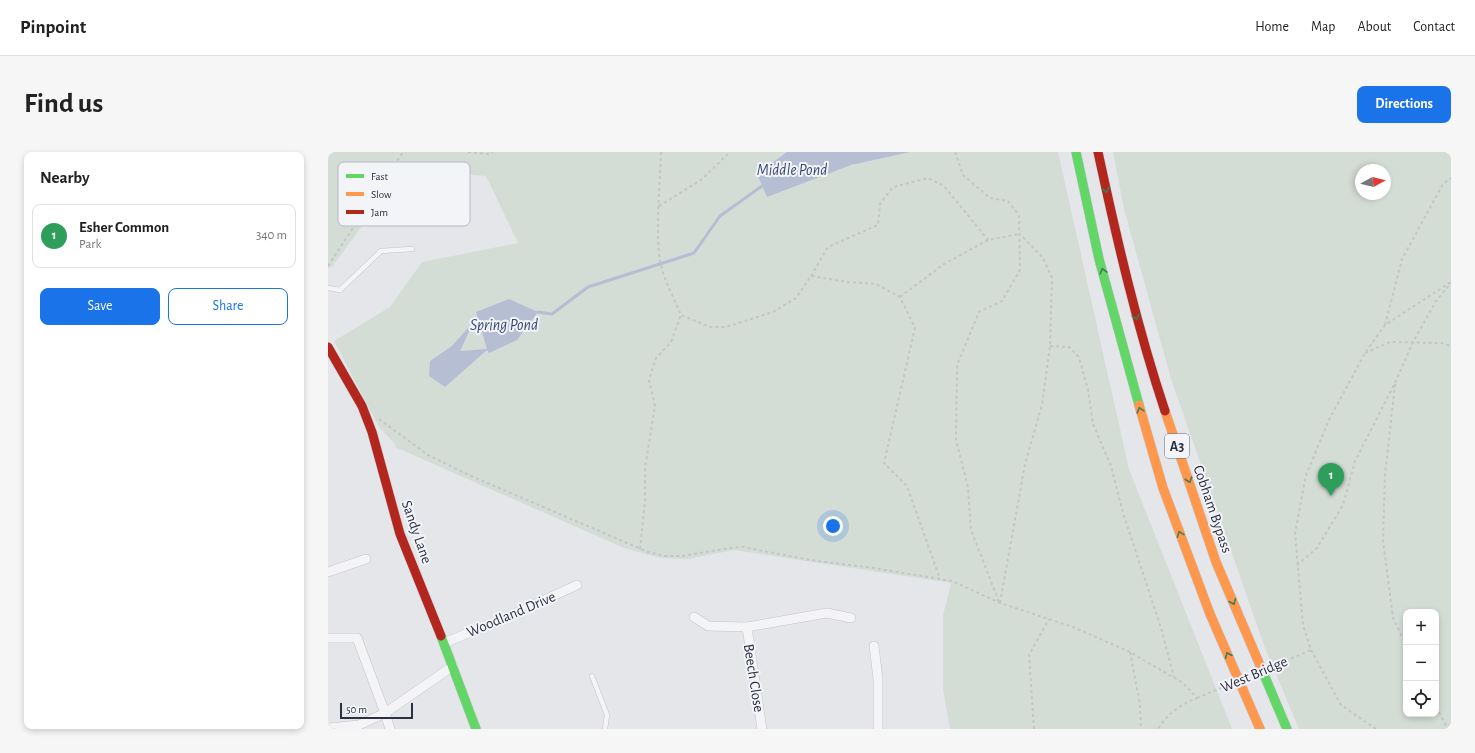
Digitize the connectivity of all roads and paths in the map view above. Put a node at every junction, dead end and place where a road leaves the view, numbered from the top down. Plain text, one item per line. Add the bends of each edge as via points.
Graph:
1 (402, 152) edge
2 (468, 152) edge
3 (493, 152) edge
4 (661, 152) edge
5 (730, 152) edge
6 (955, 152) edge
7 (1076, 152) edge
8 (1098, 152) edge
9 (396, 162) edge
10 (1451, 178) edge
11 (659, 206) junction
12 (354, 226) edge
13 (1020, 234) junction
14 (988, 240) junction
15 (412, 249) dead end
16 (328, 266) edge
17 (811, 276) junction
18 (1451, 282) edge
19 (328, 288) edge
20 (900, 297) junction
21 (681, 315) junction
22 (1385, 325) junction
23 (1413, 342) junction
24 (1050, 346) junction
25 (1451, 346) edge
26 (1365, 353) junction
27 (329, 354) edge
28 (1395, 383) junction
29 (362, 406) junction
30 (640, 549) junction
31 (366, 559) dead end
32 (1297, 565) junction
33 (328, 572) edge
34 (940, 579) junction
35 (577, 585) dead end
36 (1000, 604) junction
37 (694, 617) dead end
38 (851, 618) dead end
39 (1049, 619) junction
40 (747, 627) junction
41 (328, 638) edge
42 (1403, 639) edge
43 (444, 643) junction
44 (874, 646) dead end
45 (1311, 650) junction
46 (1130, 652) junction
47 (453, 666) junction
48 (592, 676) dead end
49 (1174, 678) junction
50 (1197, 698) junction
51 (1439, 712) edge
52 (385, 714) junction
53 (328, 728) edge
54 (390, 729) edge
55 (476, 729) edge
56 (605, 729) edge
57 (762, 729) edge
58 (878, 729) edge
59 (1034, 729) edge
60 (1142, 729) edge
61 (1158, 729) edge
62 (1260, 729) edge
63 (1287, 729) edge
64 (1376, 729) edge
65 (1448, 729) edge

1 - 9 path
2 - 3 path
4 - 11 path
5 - 11 path via 701,180
6 - 13 path via 963,175 990,198 1008,202 1019,215
62 -> 7 main road, A3 via 1210,614 1163,488 1101,266
8 -> 63 main road, Cobham Bypass / A3 via 1145,352 1216,562
10 - 22 path via 1442,184 1402,259
11 - 21 path via 659,254
12 - 16 path
13 - 14 path
13 - 24 path via 1042,258 1052,278
13 - 36 path via 1020,270 1002,302 980,312 956,365 956,440 968,487 971,530
14 - 17 path via 944,186 928,178 893,187 880,204 878,225 828,247
14 - 20 path via 944,264
15 - 19 lane via 381,251 340,290
17 - 20 path via 876,284
17 - 21 path via 796,298 773,312 726,327 710,327
18 - 22 path
18 - 23 path via 1436,301
20 - 34 path via 915,328 884,463 907,486
21 - 30 path via 671,342 656,358 649,380 655,406 645,468 645,502
22 - 26 path
23 - 25 path via 1442,343
23 - 26 path via 1390,342
23 - 28 path
24 - 36 path via 1042,405 1025,464
24 - 49 path via 1069,346 1079,357 1088,390 1093,424 1111,466 1123,513 1159,620
26 - 32 path via 1329,420 1306,474 1295,533
27 - 29 main road, Sandy Lane
28 - 32 path via 1355,461 1343,505 1317,548
28 - 42 path via 1385,475 1383,540 1393,618
29 - 30 path via 428,455
29 - 43 main road, Sandy Lane via 381,459 400,534
30 - 34 path via 666,556 682,556 743,547 810,560
31 - 33 street
32 - 45 path via 1303,626
34 - 36 path via 952,581
35 - 43 street, Woodland Drive
36 - 39 path
37 - 40 street via 708,626
38 - 40 street via 827,613
39 - 46 path
39 - 59 path via 1029,655
40 - 57 street, Beech Close
41 - 52 street via 357,638
43 - 47 main road, Sandy Lane
44 - 58 street via 878,679
45 - 50 path, West Bridge, bridge
45 - 64 path via 1341,705
46 - 49 path
46 - 60 path
47 - 52 street
47 - 55 main road, Sandy Lane
48 - 56 lane via 607,715
49 - 50 path
50 - 61 path, West Bridge via 1165,718
51 - 65 path
52 - 53 street via 359,725
52 - 54 street

